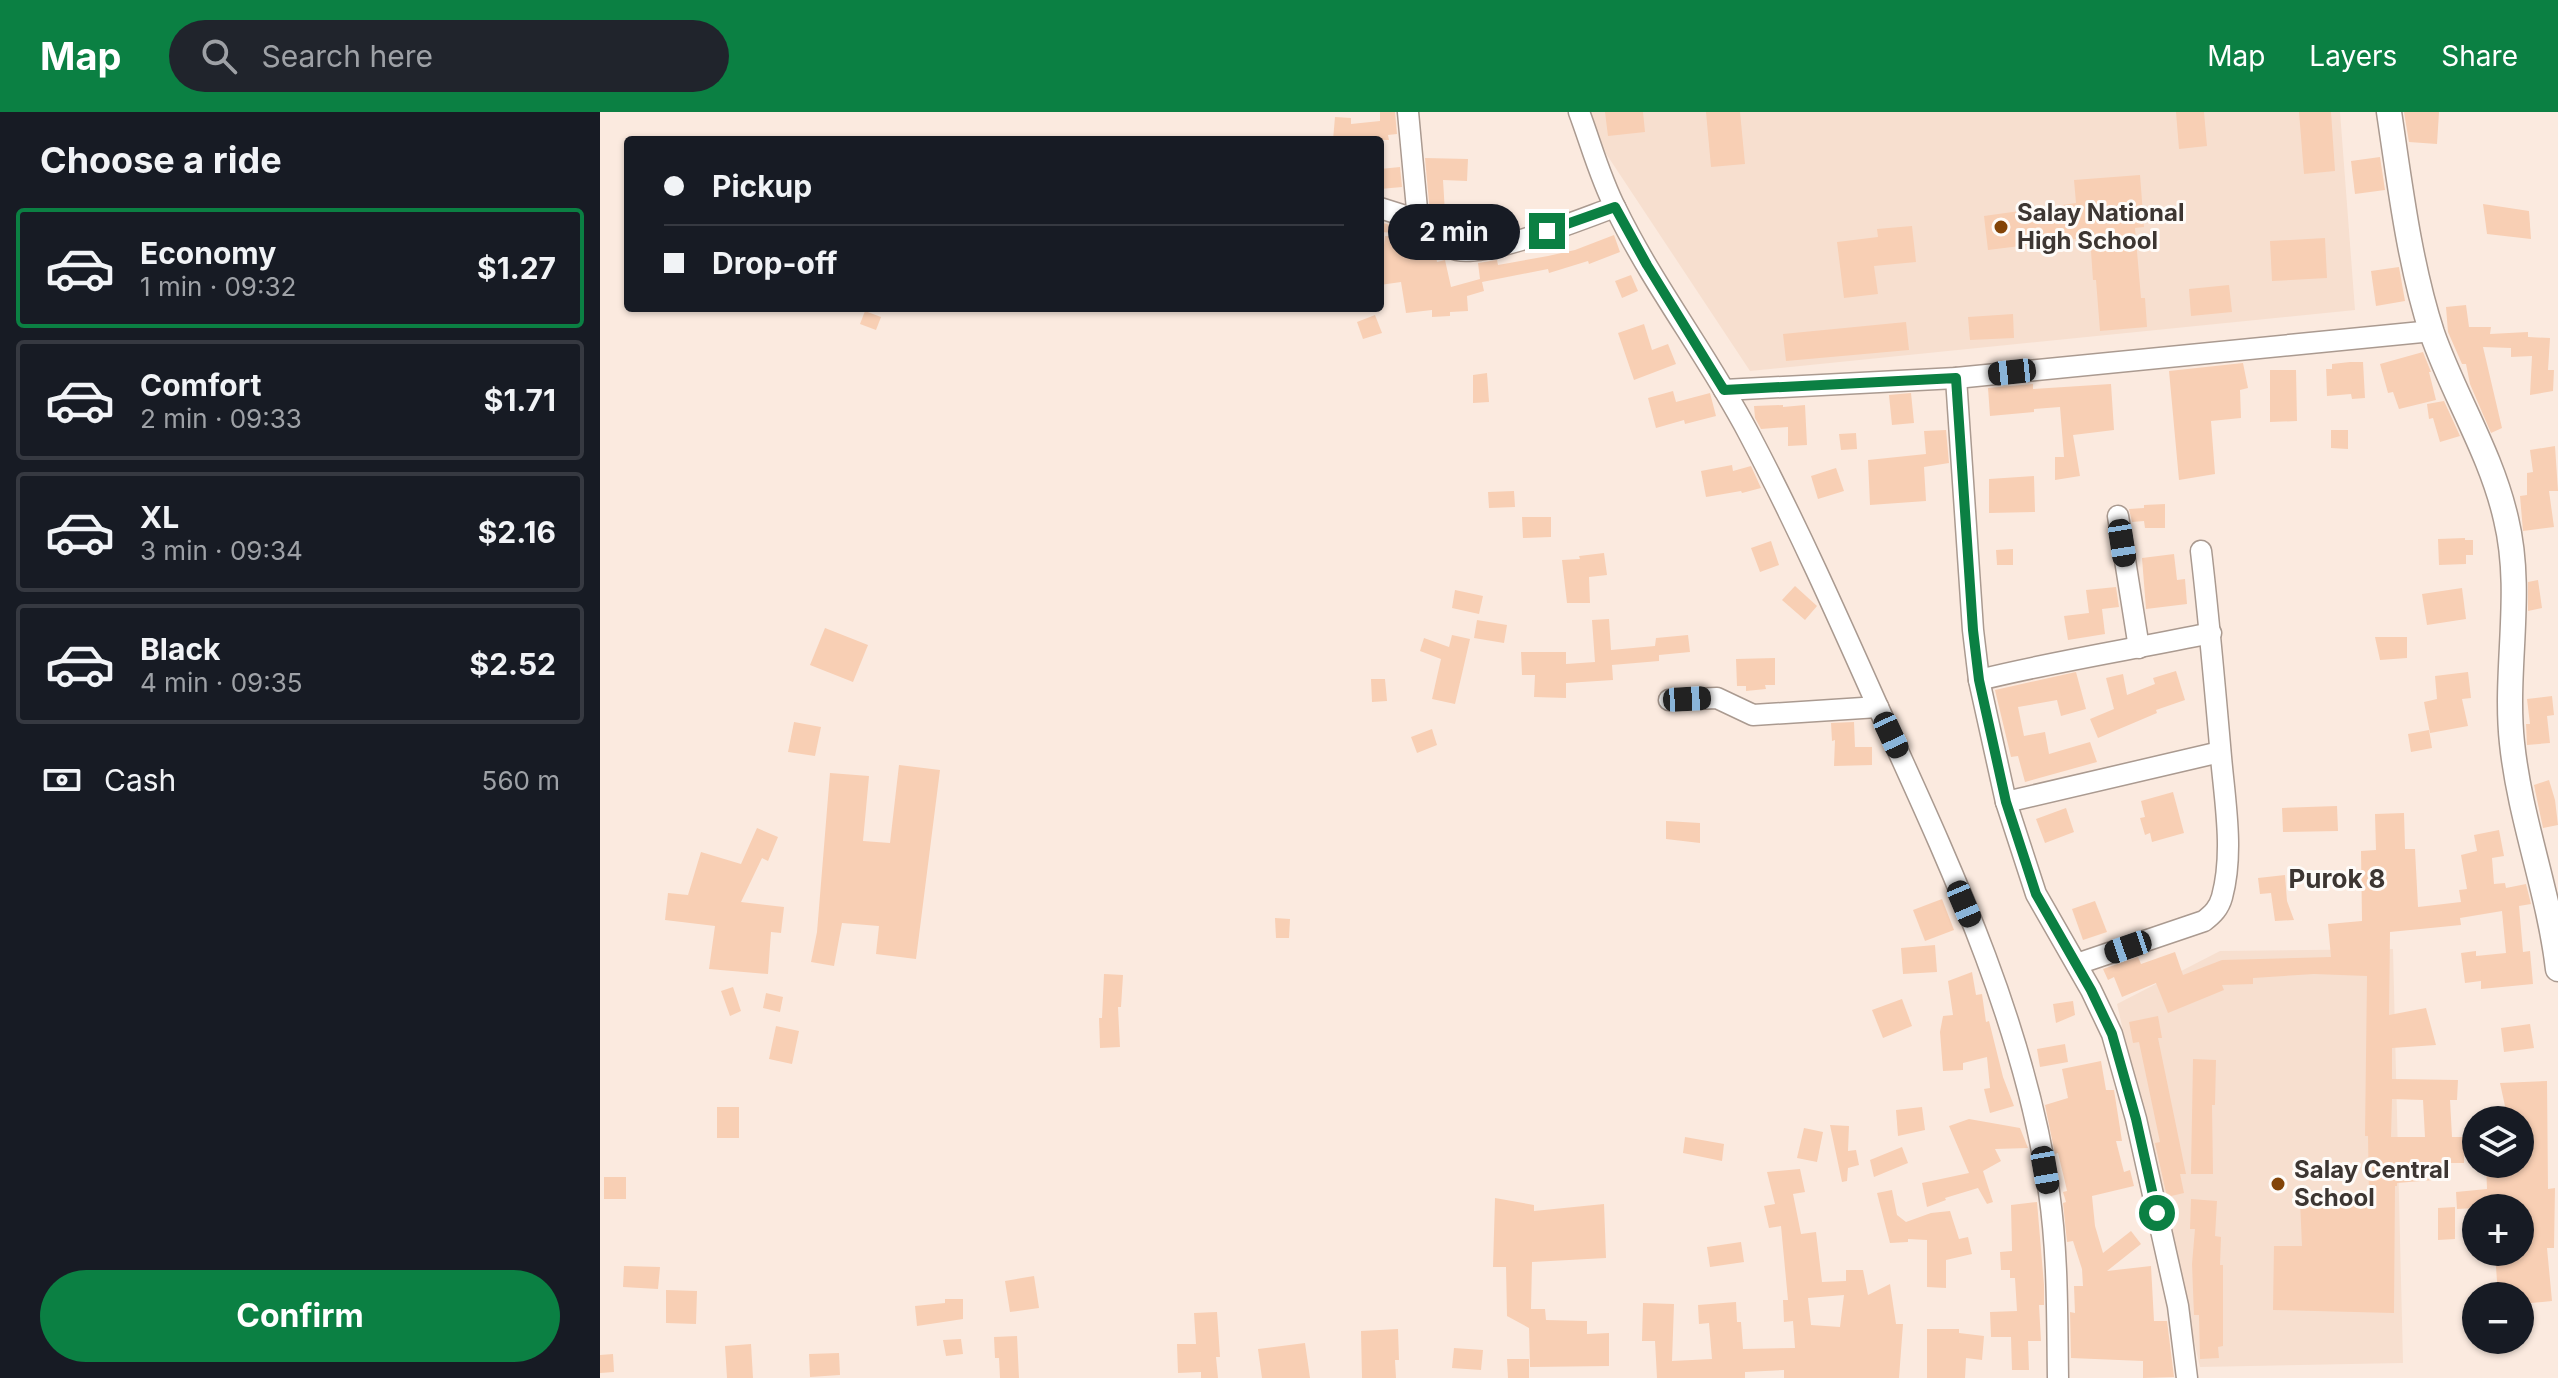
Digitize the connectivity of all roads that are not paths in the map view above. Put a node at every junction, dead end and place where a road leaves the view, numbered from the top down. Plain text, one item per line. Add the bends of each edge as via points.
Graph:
1 (1408, 112) edge
2 (1579, 112) edge
3 (2389, 112) edge
4 (1615, 207) junction
5 (1384, 209) edge
6 (1418, 220) junction
7 (2432, 331) junction
8 (1956, 378) junction
9 (1724, 390) junction
10 (2118, 516) dead end
11 (2201, 551) dead end
12 (2211, 633) junction
13 (2139, 648) junction
14 (1979, 680) junction
15 (1669, 700) dead end
16 (1878, 707) junction
17 (2220, 752) junction
18 (2006, 802) junction
19 (2077, 964) junction
20 (2558, 969) edge
21 (2058, 1378) edge
22 (2187, 1378) edge

1 - 6 street
2 - 4 street
3 - 7 street
4 - 6 street via 1522,239 1465,251 1435,241
4 - 9 street
5 - 6 street
7 - 8 street
7 - 20 street via 2493,474 2509,532 2515,599 2512,740
8 - 9 street
8 - 14 street
9 - 16 street via 1816,567
10 - 13 street
11 - 12 street
12 - 13 street
12 - 17 street
13 - 14 street
14 - 18 street
15 - 16 street via 1717,698 1753,715
16 - 21 street via 1982,947 2012,1031 2049,1193
17 - 18 street
17 - 19 street via 2227,843 2218,908 2204,921
18 - 19 street via 2036,894
19 - 22 street via 2122,1065 2178,1306

